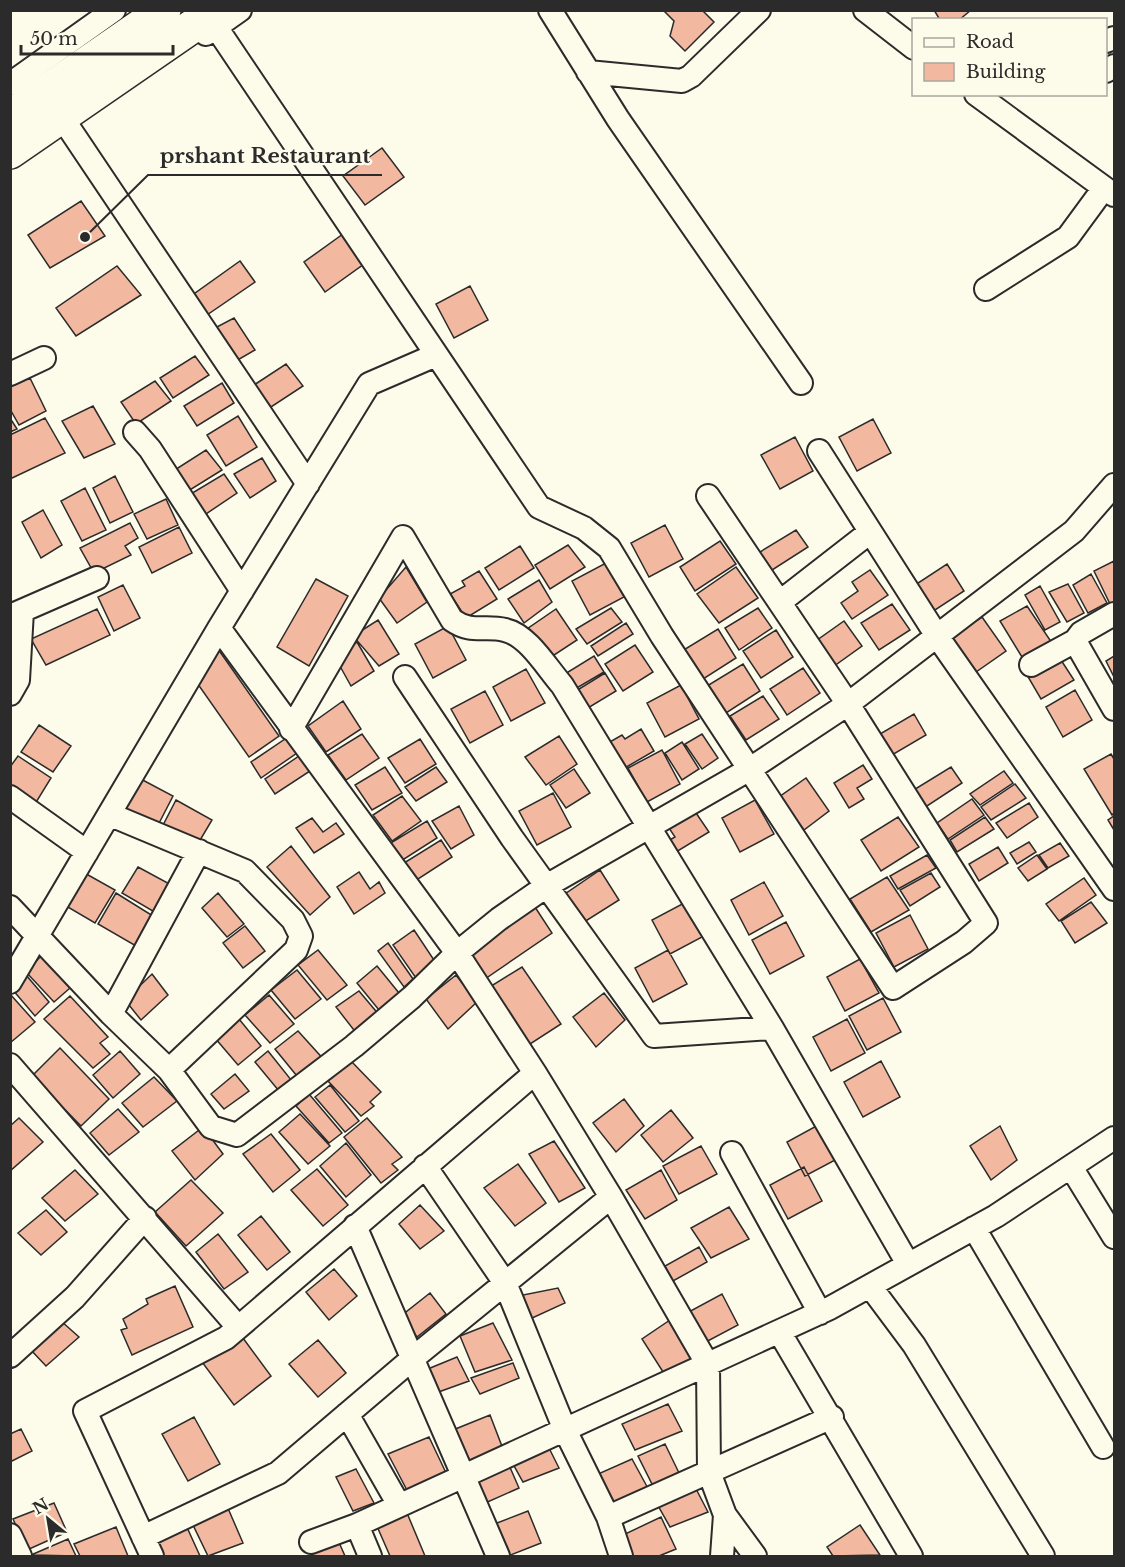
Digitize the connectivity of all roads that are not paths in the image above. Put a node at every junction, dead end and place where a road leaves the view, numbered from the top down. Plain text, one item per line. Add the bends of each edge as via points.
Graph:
1 (114, 10) edge
2 (164, 10) edge
3 (240, 10) edge
4 (550, 10) edge
5 (759, 10) edge
6 (865, 10) edge
7 (216, 19) edge
8 (912, 46) edge
9 (593, 79) junction
10 (10, 84) edge
11 (979, 96) edge
12 (10, 116) edge
13 (69, 128) junction
14 (10, 152) edge
15 (10, 168) edge
16 (1109, 191) edge
17 (986, 289) dead end
18 (436, 355) junction
19 (44, 358) dead end
20 (10, 374) edge
21 (801, 382) dead end
22 (135, 432) dead end
23 (819, 451) dead end
24 (308, 484) junction
25 (1114, 485) edge
26 (708, 496) dead end
27 (870, 532) junction
28 (97, 578) dead end
29 (242, 591) junction
30 (780, 603) junction
31 (16, 614) edge
32 (1114, 614) edge
33 (219, 628) junction
34 (937, 636) junction
35 (1075, 641) junction
36 (1031, 665) dead end
37 (405, 676) dead end
38 (10, 694) edge
39 (848, 704) junction
40 (1114, 709) edge
41 (291, 729) junction
42 (750, 770) junction
43 (10, 796) edge
44 (111, 815) junction
45 (649, 825) junction
46 (199, 851) junction
47 (87, 852) junction
48 (548, 885) junction
49 (1114, 889) edge
50 (10, 907) edge
51 (38, 936) junction
52 (457, 953) junction
53 (10, 982) edge
54 (111, 1014) junction
55 (772, 1028) junction
56 (169, 1070) junction
57 (535, 1073) junction
58 (15, 1079) edge
59 (1114, 1138) edge
60 (732, 1154) dead end
61 (425, 1166) junction
62 (1071, 1167) junction
63 (611, 1197) junction
64 (145, 1218) junction
65 (355, 1226) junction
66 (974, 1228) junction
67 (1114, 1237) edge
68 (908, 1264) junction
69 (505, 1283) junction
70 (870, 1286) junction
71 (820, 1313) junction
72 (238, 1327) junction
73 (780, 1333) junction
74 (10, 1356) edge
75 (412, 1359) junction
76 (708, 1365) junction
77 (347, 1414) junction
78 (832, 1417) junction
79 (565, 1430) junction
80 (1103, 1447) dead end
81 (709, 1472) junction
82 (464, 1475) junction
83 (399, 1505) junction
84 (724, 1515) junction
85 (608, 1517) junction
86 (357, 1525) junction
87 (10, 1535) edge
88 (311, 1542) dead end
89 (147, 1547) edge
90 (20, 1557) edge
91 (370, 1557) edge
92 (498, 1557) edge
93 (621, 1557) edge
94 (722, 1557) edge
95 (754, 1557) edge
96 (911, 1557) edge
97 (1043, 1557) edge

1 - 10 street
2 - 12 highway
3 - 7 street
4 - 9 street
5 - 9 street via 682,81
6 - 8 street
7 - 13 street
7 - 14 highway
7 - 18 street
9 - 21 street
11 - 16 street
13 - 15 street
13 - 24 street
16 - 17 street via 1068,237
18 - 24 street via 369,384
18 - 42 street via 539,507 584,528 609,548
19 - 20 street
22 - 29 street
23 - 27 street
24 - 29 street
25 - 34 street via 1074,531
26 - 30 street
27 - 30 street
27 - 34 street
28 - 31 street
29 - 33 street
30 - 39 street
31 - 38 street via 18,680
32 - 35 street via 1081,633
33 - 41 street
33 - 44 street
34 - 39 street
34 - 49 street
35 - 36 street
35 - 40 street
37 - 48 street via 512,838
39 - 42 street
39 - 42 street via 986,923 964,942 893,988
41 - 45 street via 404,537 452,620 464,628 506,630 521,638 562,685
41 - 52 street
42 - 45 street
43 - 47 street
44 - 46 street
44 - 47 street
45 - 48 street
45 - 55 street
46 - 54 street
46 - 56 street via 245,871 293,920 301,936 296,950
47 - 51 street
48 - 52 street
48 - 55 street via 654,1036
50 - 51 street
51 - 53 street
51 - 54 street
52 - 56 street via 354,1047 237,1136 211,1127
52 - 57 street
54 - 56 street
55 - 68 street
57 - 61 street
57 - 63 street
58 - 64 street
59 - 62 street
60 - 71 street
61 - 65 street
61 - 69 street
62 - 66 street
62 - 67 street
63 - 69 street
63 - 76 street
64 - 72 street
64 - 74 street via 75,1297
65 - 72 street
65 - 75 street
66 - 68 street
66 - 80 street
68 - 70 street
69 - 75 street
69 - 79 street
70 - 71 street
70 - 97 street via 914,1345
71 - 73 street
72 - 89 street via 226,1338 85,1411
73 - 76 street
73 - 78 street
75 - 77 street
75 - 82 street
76 - 79 street
76 - 81 street
77 - 83 street
77 - 89 street via 278,1473
78 - 81 street
78 - 96 street
79 - 82 street
79 - 85 street
81 - 84 street
81 - 85 street
82 - 83 street
82 - 92 street
83 - 86 street
84 - 94 street
84 - 95 street
85 - 93 street
86 - 88 street
86 - 91 street
87 - 90 street

